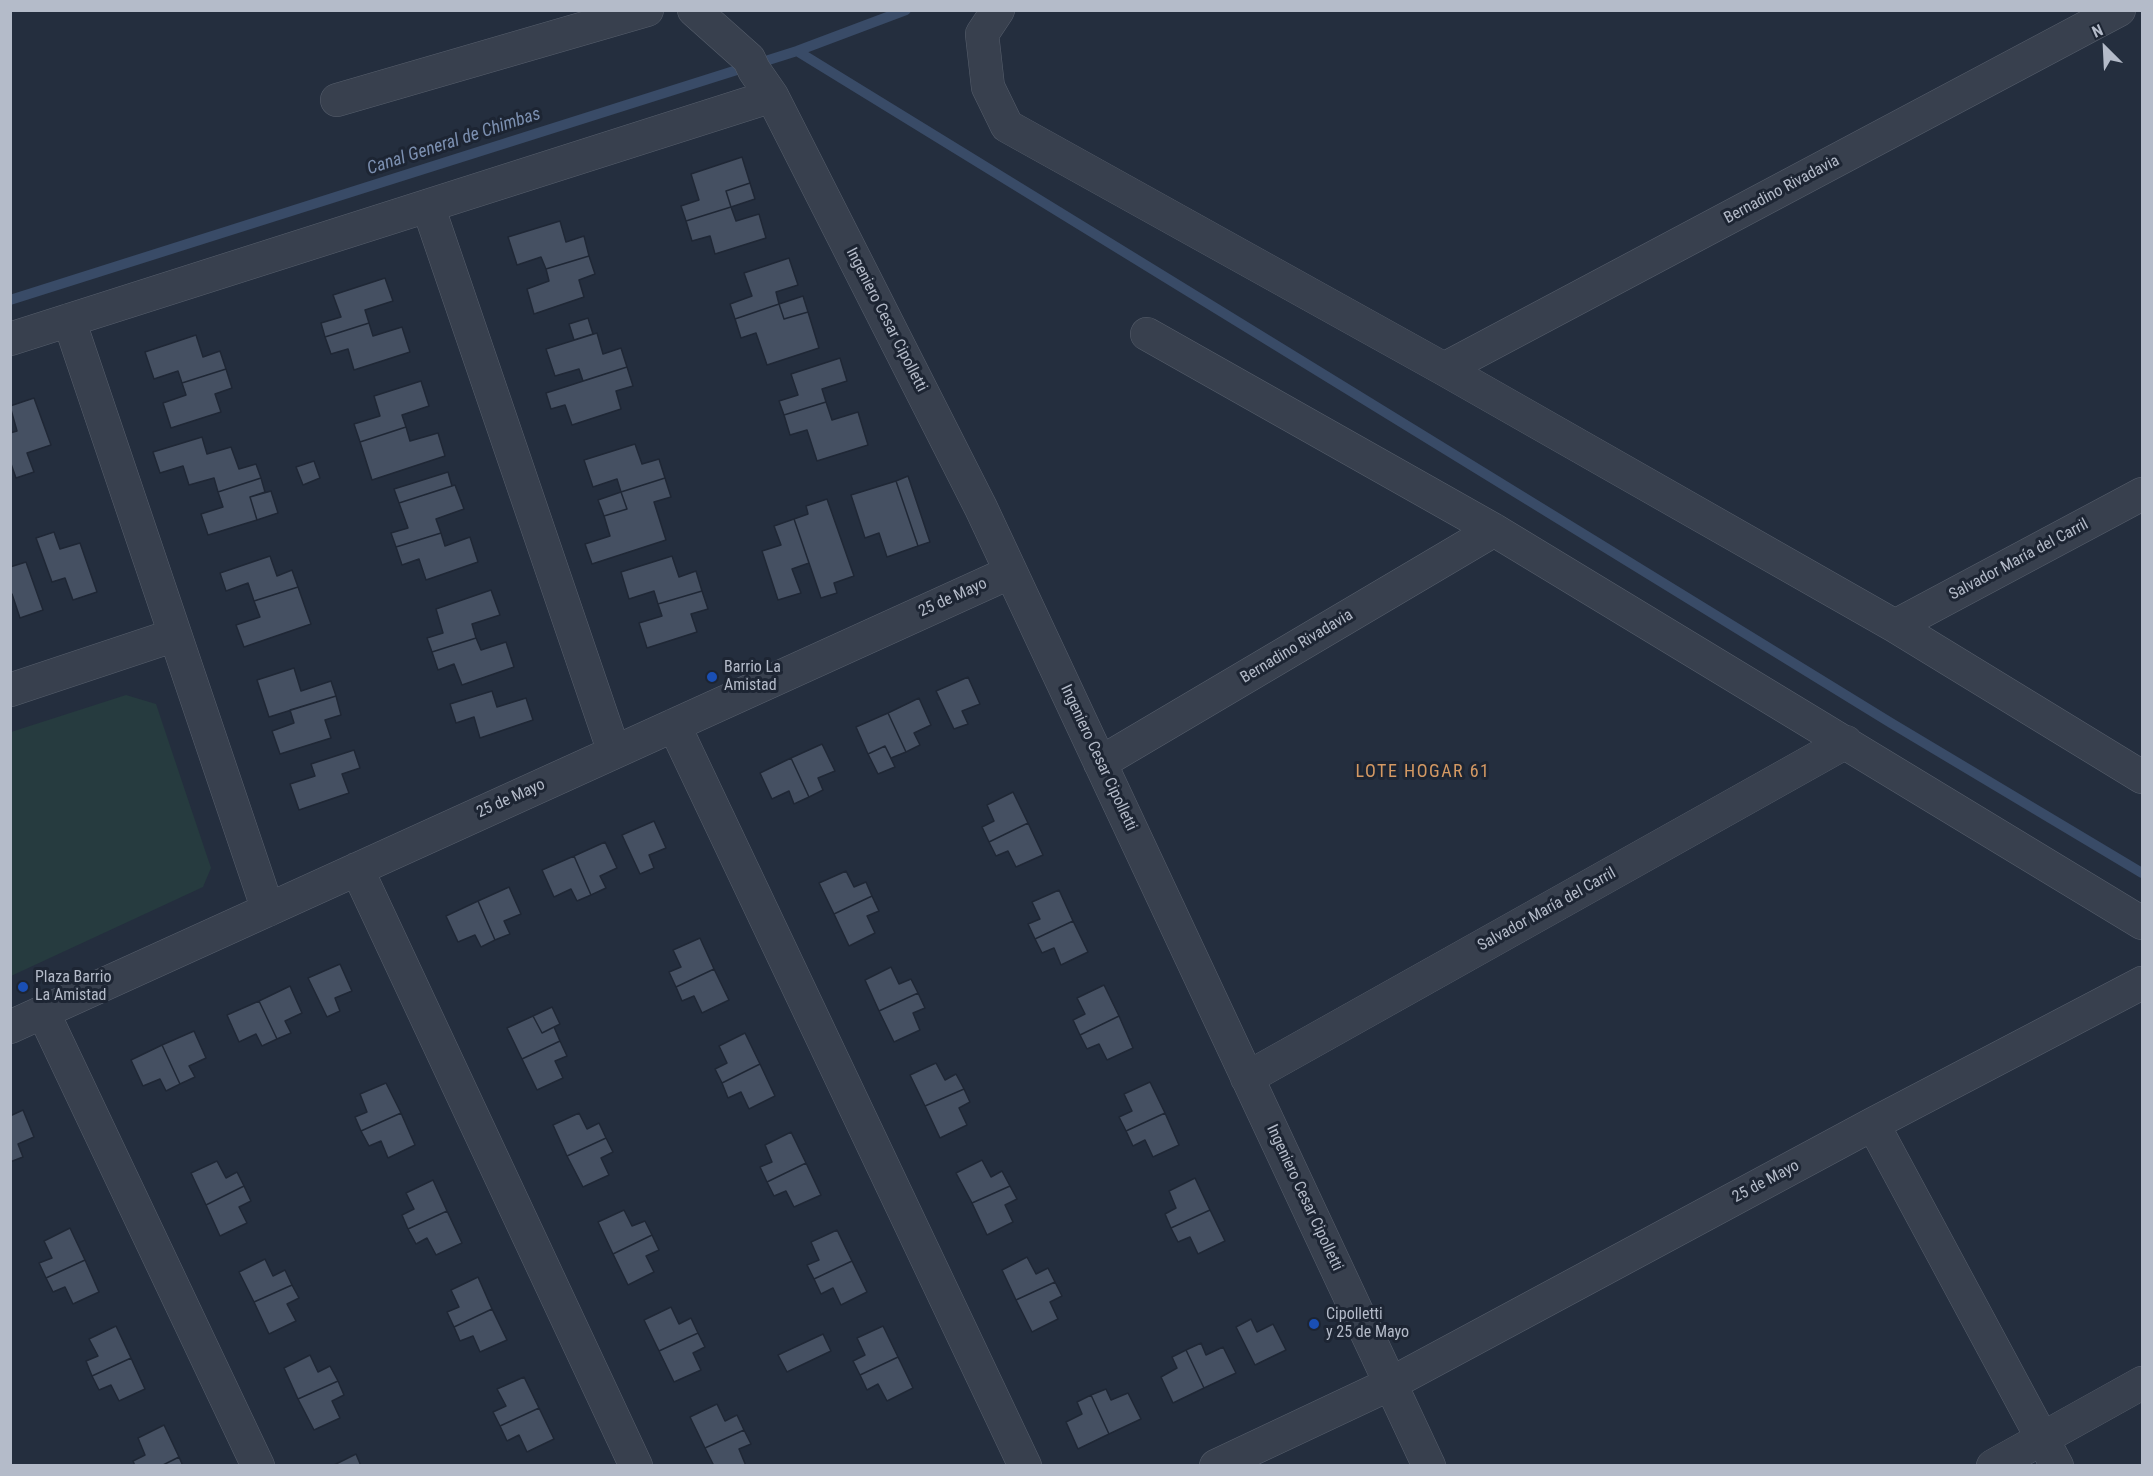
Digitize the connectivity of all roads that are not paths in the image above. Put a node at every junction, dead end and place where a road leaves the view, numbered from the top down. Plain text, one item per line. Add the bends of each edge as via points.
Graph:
1 (647, 10) edge
2 (694, 10) edge
3 (998, 10) edge
4 (2119, 10) edge
5 (758, 75) junction
6 (337, 100) dead end
7 (428, 206) junction
8 (69, 320) junction
9 (1147, 334) dead end
10 (10, 339) edge
11 (1444, 369) junction
12 (2142, 494) edge
13 (1494, 530) junction
14 (1011, 572) junction
15 (1895, 626) junction
16 (175, 635) junction
17 (10, 690) edge
18 (674, 725) junction
19 (1846, 742) junction
20 (614, 752) junction
21 (1100, 763) junction
22 (2142, 777) edge
23 (357, 869) junction
24 (268, 910) junction
25 (2142, 923) edge
26 (2142, 984) edge
27 (43, 1012) junction
28 (10, 1027) edge
29 (1248, 1078) junction
30 (1874, 1124) junction
31 (2142, 1383) edge
32 (1390, 1384) junction
33 (2043, 1436) junction
34 (258, 1466) edge
35 (636, 1466) edge
36 (1025, 1466) edge
37 (1216, 1466) edge
38 (1429, 1466) edge
39 (1993, 1466) edge
40 (2057, 1466) edge

1 - 6 street
2 - 5 street
3 - 11 street via 981,34 988,87 1007,126
4 - 11 street, Bernadino Rivadavia
5 - 7 street
5 - 14 street, Ingeniero Cesar Cipolletti
7 - 8 street
7 - 20 street
8 - 10 street
8 - 16 street
9 - 13 street
11 - 15 street
12 - 15 street, Salvador María del Carril
13 - 19 street
13 - 21 street, Bernadino Rivadavia
14 - 18 street, 25 de Mayo
14 - 21 street, Ingeniero Cesar Cipolletti
15 - 22 street
16 - 17 street
16 - 24 street
18 - 20 street, 25 de Mayo
18 - 36 street
19 - 25 street
19 - 29 street, Salvador María del Carril
20 - 23 street, 25 de Mayo
21 - 29 street, Ingeniero Cesar Cipolletti
23 - 24 street, 25 de Mayo
23 - 35 street
24 - 27 street, 25 de Mayo
26 - 30 street, 25 de Mayo
27 - 28 street, 25 de Mayo
27 - 34 street
29 - 32 street, Ingeniero Cesar Cipolletti
30 - 32 street, 25 de Mayo
30 - 33 street
31 - 33 street
32 - 37 street, 25 de Mayo
32 - 38 street, Ingeniero Cesar Cipolletti
33 - 39 street
33 - 40 street

